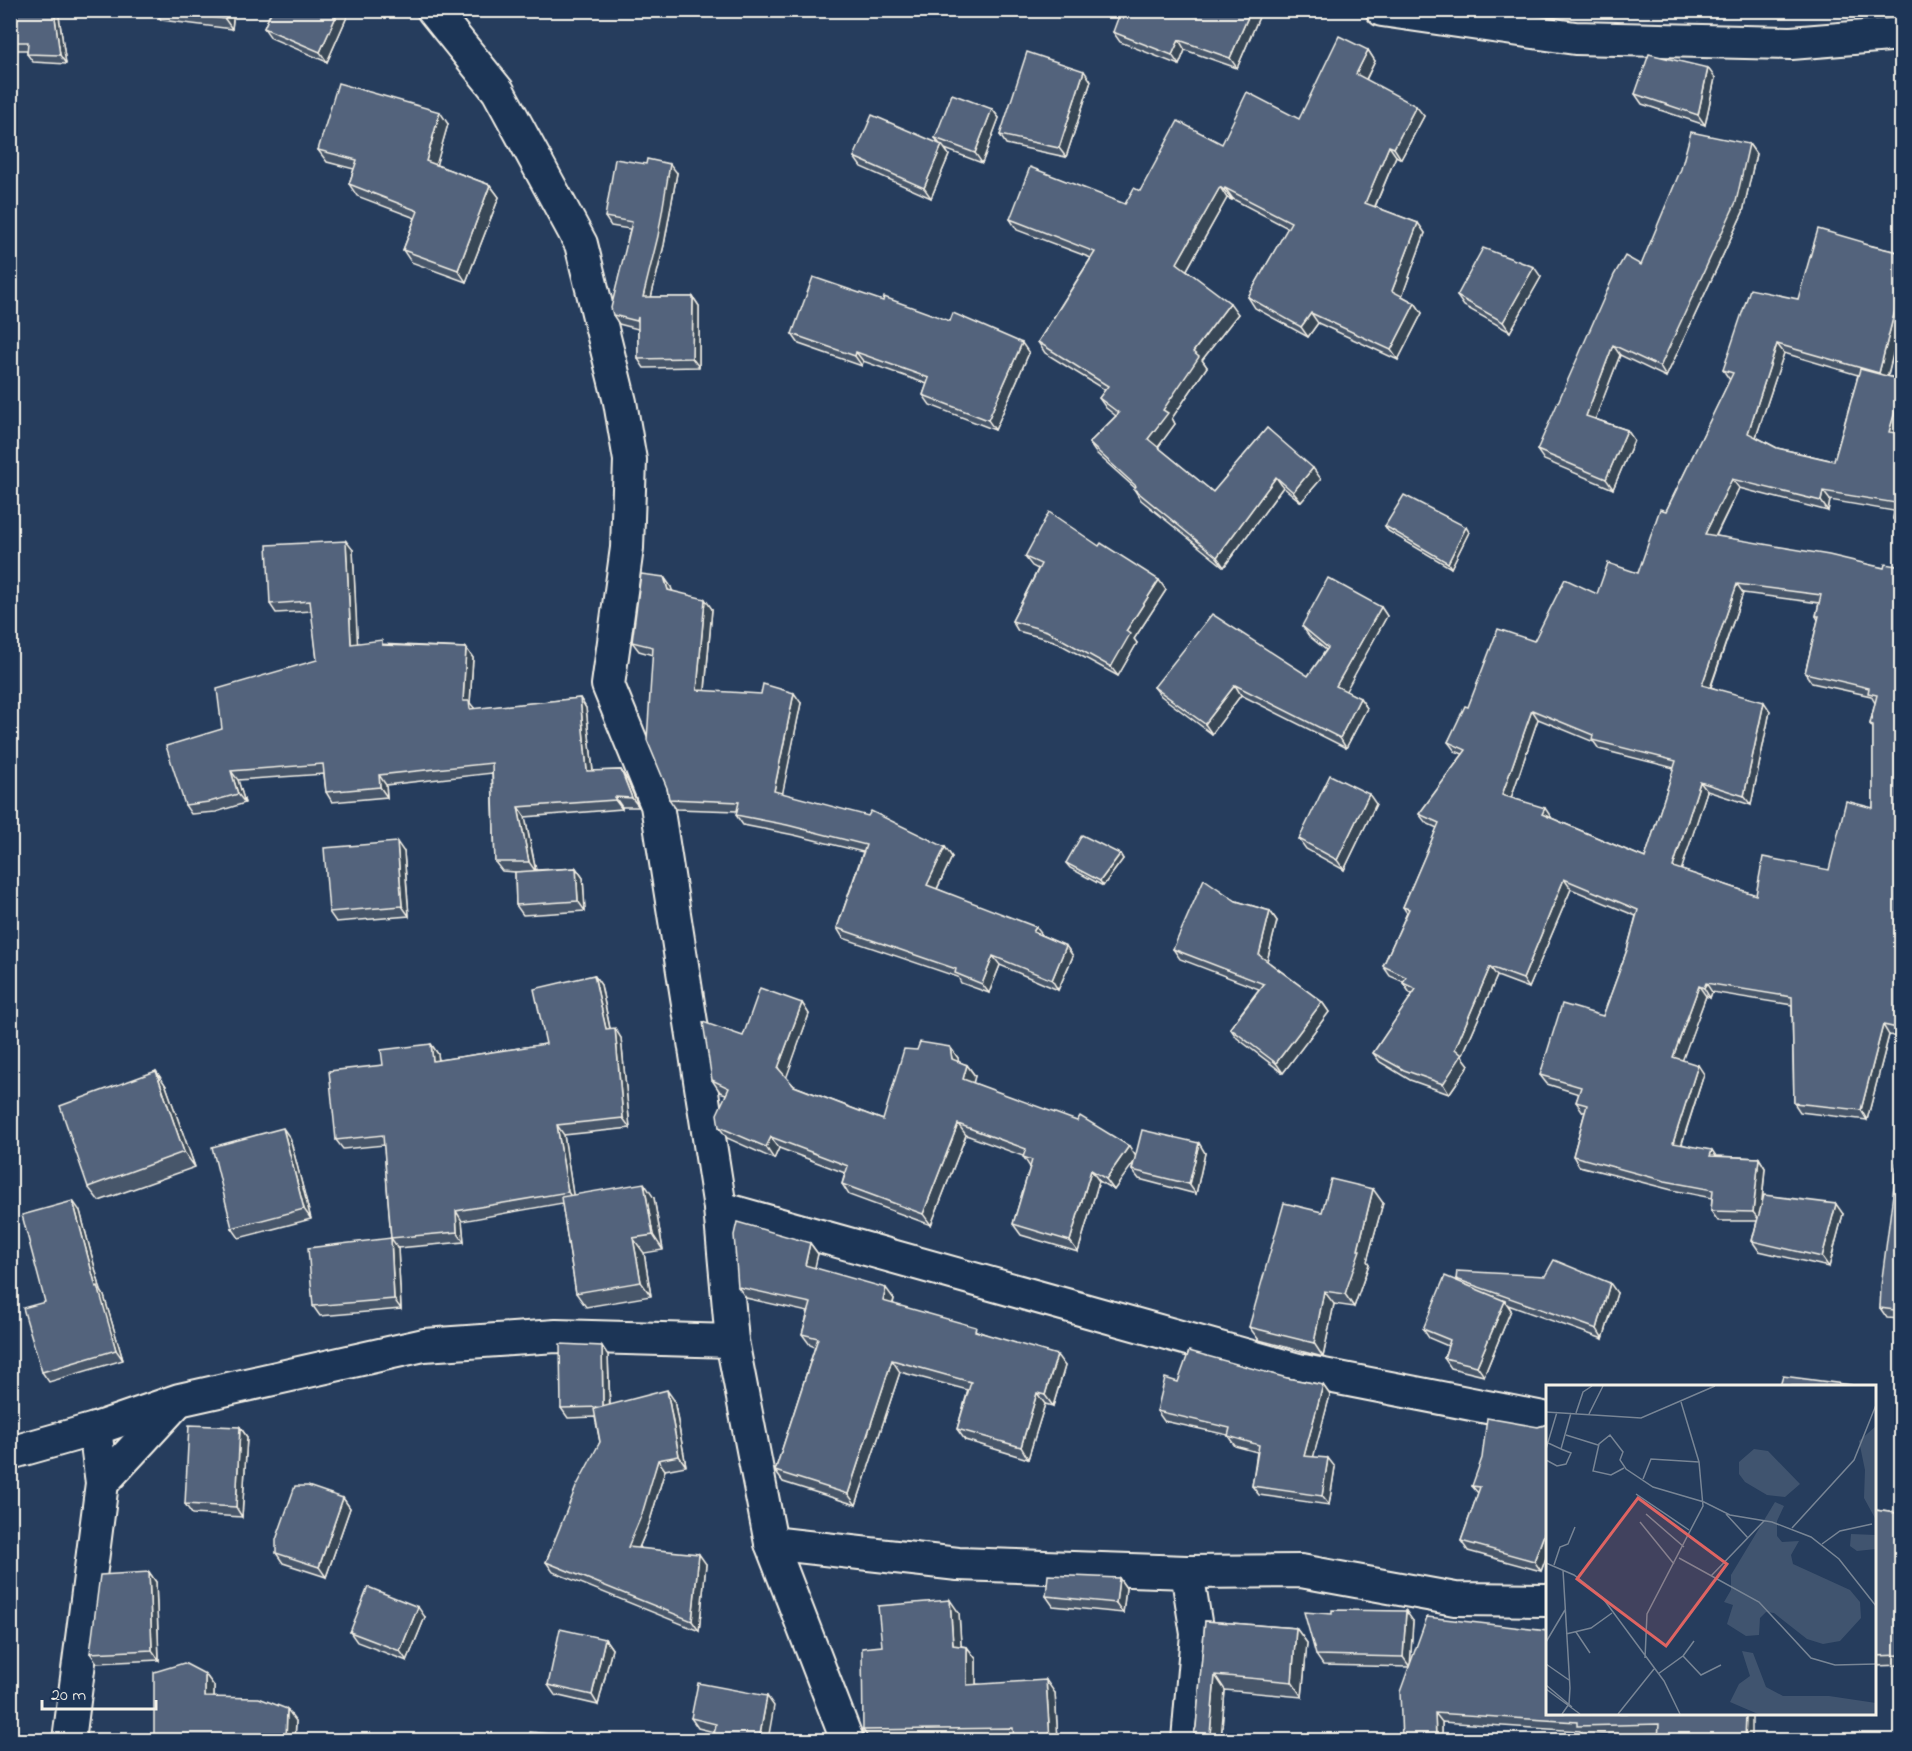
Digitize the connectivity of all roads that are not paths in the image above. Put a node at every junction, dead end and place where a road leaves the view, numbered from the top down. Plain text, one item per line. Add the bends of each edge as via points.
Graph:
1 (433, 10) edge
2 (1382, 10) edge
3 (1902, 34) edge
4 (720, 1208) junction
5 (732, 1341) junction
6 (179, 1400) junction
7 (1546, 1419) edge
8 (95, 1429) junction
9 (10, 1454) edge
10 (102, 1483) junction
11 (771, 1543) junction
12 (1187, 1572) junction
13 (1546, 1600) edge
14 (69, 1740) edge
15 (847, 1740) edge
16 (1188, 1740) edge

1 - 4 street via 498,91 581,244 620,402 630,460 627,548 608,685 657,805
2 - 3 street via 1575,38 1791,43
4 - 5 street
4 - 7 street via 1298,1370
5 - 6 street via 556,1336 423,1345
5 - 11 street
6 - 8 street
6 - 10 street
8 - 9 street
8 - 10 street
10 - 14 street
11 - 12 street via 958,1564
11 - 15 street
12 - 13 street via 1301,1571 1455,1599
12 - 16 street via 1197,1634

